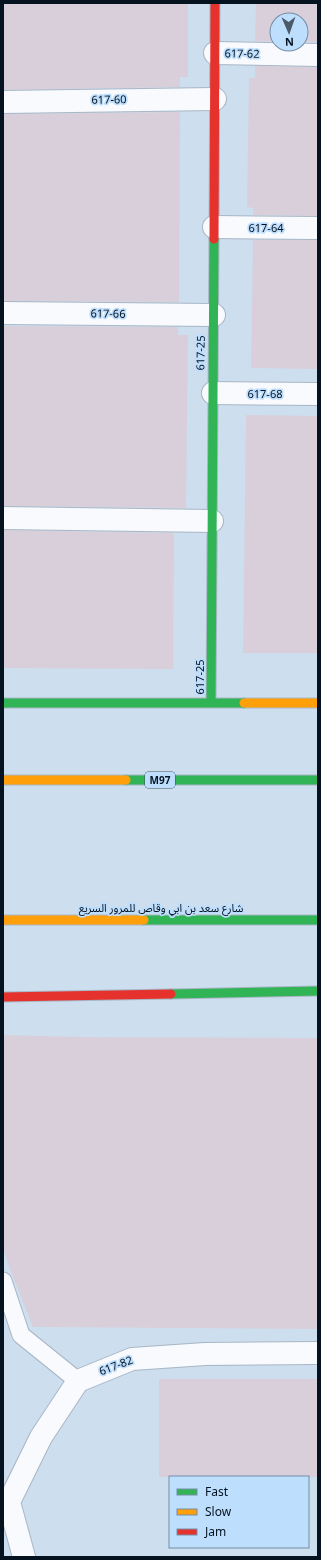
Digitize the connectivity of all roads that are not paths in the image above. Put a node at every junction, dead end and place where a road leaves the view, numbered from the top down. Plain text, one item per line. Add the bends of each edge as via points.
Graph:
1 (215, 3) edge
2 (215, 53) junction
3 (318, 55) edge
4 (215, 99) junction
5 (3, 102) edge
6 (214, 227) junction
7 (318, 228) edge
8 (3, 313) edge
9 (214, 315) junction
10 (213, 393) junction
11 (318, 394) edge
12 (3, 518) edge
13 (212, 521) junction
14 (3, 702) edge
15 (212, 703) junction
16 (318, 703) edge
17 (3, 780) edge
18 (318, 780) edge
19 (3, 920) edge
20 (318, 920) edge
21 (318, 991) edge
22 (3, 997) edge
23 (3, 1281) edge
24 (318, 1353) edge
25 (78, 1382) junction
26 (24, 1557) edge

1 - 2 main road, 617-25
2 - 3 street, 617-62
2 - 4 main road, 617-25
4 - 5 street, 617-60
4 - 6 main road, 617-25
6 - 7 street, 617-64
6 - 9 main road, 617-25
8 - 9 street, 617-66
9 - 10 main road, 617-25
10 - 11 street, 617-68
10 - 13 main road, 617-25
12 - 13 street
13 - 15 main road, 617-25
14 - 15 main road
15 - 16 main road
17 - 18 main road, M97
19 - 20 main road, شارع سعد بن ابي وقاص للمرور السريع
21 - 22 main road
23 - 25 lane via 22,1335
24 - 25 street, 617-82 via 204,1354 132,1359
25 - 26 street via 41,1437 9,1502

